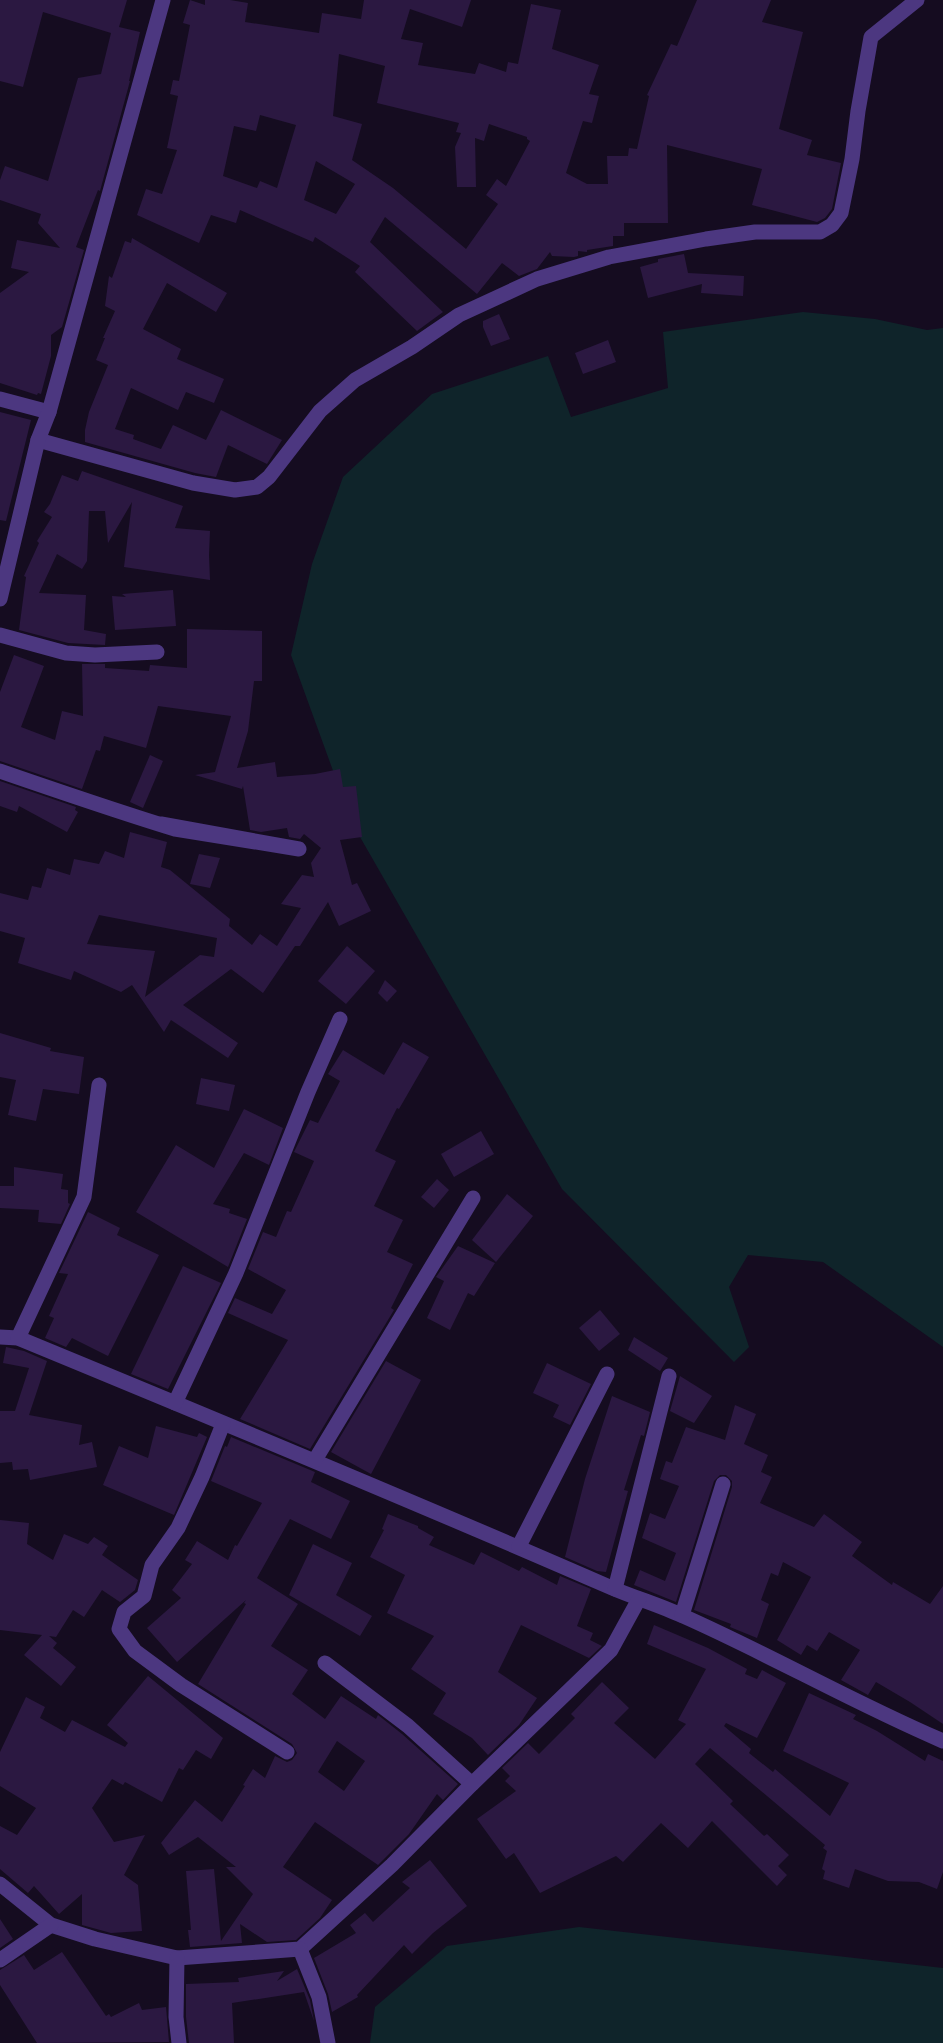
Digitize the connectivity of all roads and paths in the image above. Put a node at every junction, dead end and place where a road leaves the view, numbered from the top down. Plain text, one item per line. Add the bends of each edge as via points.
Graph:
1 (163, 0) edge
2 (917, 0) edge
3 (0, 399) edge
4 (49, 412) junction
5 (38, 440) junction
6 (0, 599) edge
7 (0, 635) edge
8 (157, 652) dead end
9 (0, 771) edge
10 (161, 824) junction
11 (340, 1019) dead end
12 (99, 1085) dead end
13 (473, 1198) dead end
14 (0, 1337) edge
15 (18, 1338) junction
16 (606, 1374) dead end
17 (669, 1376) dead end
18 (175, 1403) junction
19 (223, 1424) junction
20 (315, 1460) junction
21 (723, 1484) dead end
22 (519, 1546) junction
23 (615, 1589) junction
24 (639, 1599) junction
25 (682, 1615) junction
26 (326, 1663) dead end
27 (943, 1741) edge
28 (287, 1752) dead end
29 (472, 1784) junction
30 (0, 1884) edge
31 (51, 1925) junction
32 (300, 1949) junction
33 (177, 1958) junction
34 (0, 1960) edge
35 (179, 2043) edge
36 (328, 2043) edge

1 - 4 street
2 - 5 street via 871,37 841,213 820,232 755,232 706,239 609,257 537,279 459,315 355,380 320,411 257,487 235,490 193,483
3 - 4 street
4 - 5 street
5 - 6 street
7 - 8 street via 66,653
9 - 10 street
10 - 10 street via 175,829 298,849 218,835
11 - 18 street via 237,1273
12 - 15 street via 84,1197
13 - 20 street
14 - 15 street
15 - 18 street
16 - 22 street
17 - 23 street
18 - 19 street
19 - 20 street
19 - 28 street via 178,1528 152,1564 144,1596 124,1612 119,1629 135,1650 181,1685
20 - 22 street
21 - 25 street
22 - 23 street
23 - 24 street
24 - 25 street
24 - 29 street via 611,1650
25 - 27 street
26 - 29 street via 408,1726
29 - 32 street via 392,1865
30 - 31 street
31 - 33 street
31 - 34 street
32 - 33 street
32 - 36 street via 319,1997
33 - 35 street

